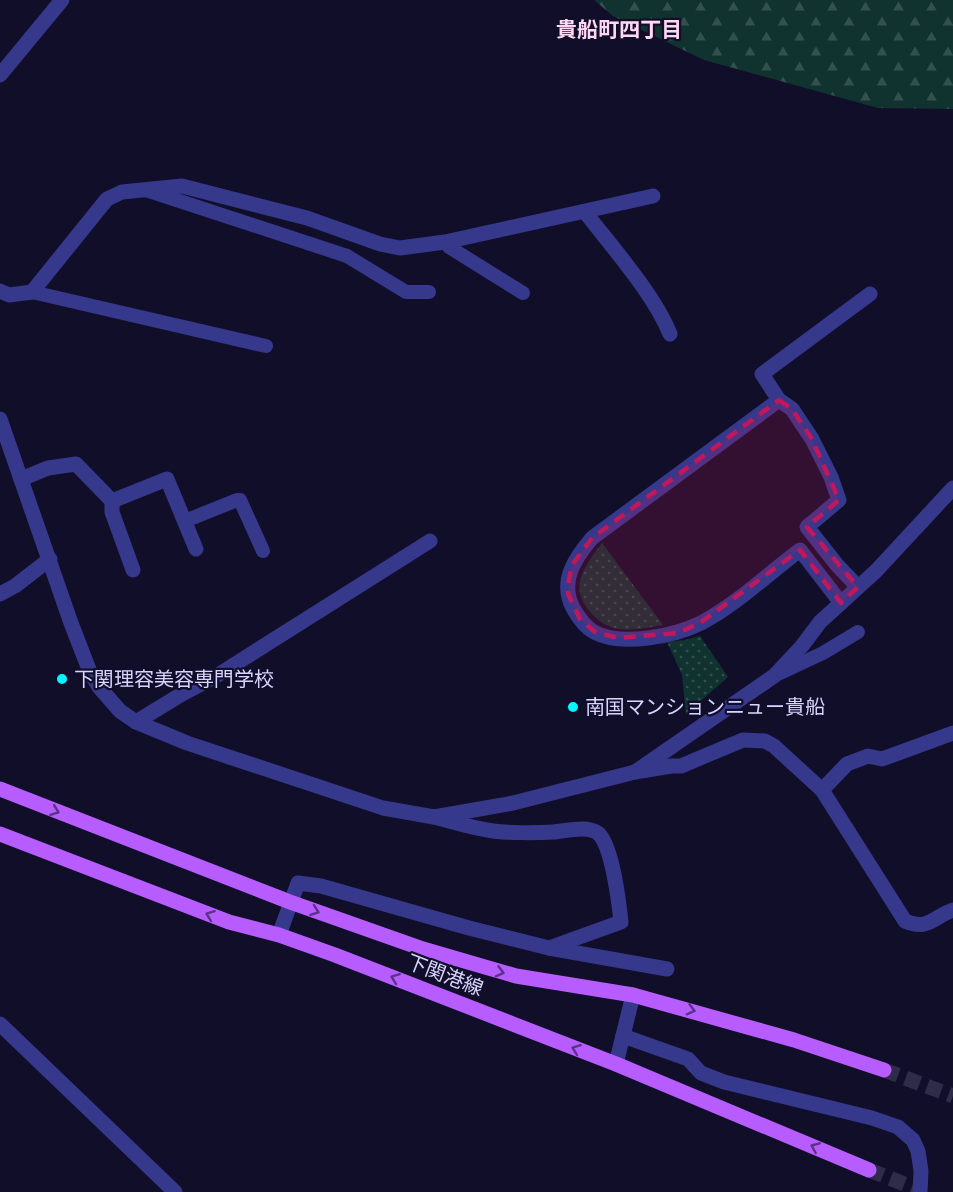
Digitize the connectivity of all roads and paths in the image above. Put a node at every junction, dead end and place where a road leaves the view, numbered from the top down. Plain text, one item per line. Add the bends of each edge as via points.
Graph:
1 (62, 0) edge
2 (0, 75) edge
3 (141, 189) junction
4 (653, 196) dead end
5 (585, 212) junction
6 (445, 242) junction
7 (0, 291) edge
8 (32, 292) junction
9 (429, 292) dead end
10 (523, 293) dead end
11 (870, 294) dead end
12 (670, 334) dead end
13 (266, 346) dead end
14 (779, 400) junction
15 (0, 418) edge
16 (21, 479) junction
17 (953, 488) edge
18 (112, 501) junction
19 (185, 521) junction
20 (430, 540) dead end
21 (196, 549) dead end
22 (263, 550) dead end
23 (50, 560) junction
24 (133, 570) dead end
25 (858, 587) junction
26 (0, 594) edge
27 (841, 603) junction
28 (858, 632) dead end
29 (774, 676) junction
30 (136, 722) junction
31 (953, 734) edge
32 (635, 772) junction
33 (0, 789) edge
34 (822, 790) junction
35 (434, 817) junction
36 (0, 834) edge
37 (290, 902) junction
38 (953, 910) edge
39 (279, 935) junction
40 (549, 948) junction
41 (667, 969) dead end
42 (633, 995) junction
43 (0, 1024) edge
44 (623, 1036) junction
45 (616, 1064) junction
46 (884, 1070) tunnel mouth
47 (869, 1170) tunnel mouth
48 (175, 1192) edge
49 (920, 1192) edge

1 - 2 street
3 - 6 street via 182,186 307,218 400,248
3 - 8 street via 107,199
3 - 9 lane via 347,256 405,292
4 - 5 street
5 - 6 street
5 - 12 street via 665,321
6 - 10 lane
7 - 8 street via 9,295
8 - 13 lane
11 - 14 street via 762,374
14 - 25 street via 792,408 812,439 840,500 807,527
14 - 27 street via 592,538 572,565 568,594 580,620 595,632 618,639 678,633 717,613 800,550
15 - 16 street
16 - 18 street via 48,468 76,464
16 - 23 street
17 - 25 street
18 - 19 street via 167,479
18 - 24 street via 112,512
19 - 21 street
19 - 22 lane via 240,500
20 - 30 street via 218,675
23 - 26 street
23 - 30 street via 90,672 120,711
25 - 27 street
27 - 29 street
28 - 29 lane
29 - 32 street
30 - 35 street via 187,743 383,808
31 - 34 street via 882,759 868,756 847,764
32 - 34 street via 681,766 754,739 774,746
32 - 35 street via 513,803
33 -> 37 main road, 下関港線
34 - 38 street via 905,921 926,925
35 - 40 street via 494,831 589,829 601,836 618,889 621,922
39 -> 36 main road, 下関港線 via 230,922
37 - 39 street
37 - 40 street via 298,883 321,886
37 -> 42 main road, 下関港線 via 480,967
45 -> 39 main road, 下関港線
40 - 41 street
42 - 44 street
42 -> 46 main road, 下関港線
43 - 48 street
44 - 45 street
44 - 49 street via 688,1059 701,1073 724,1082 898,1127 913,1140 918,1151
47 -> 45 main road, 下関港線

